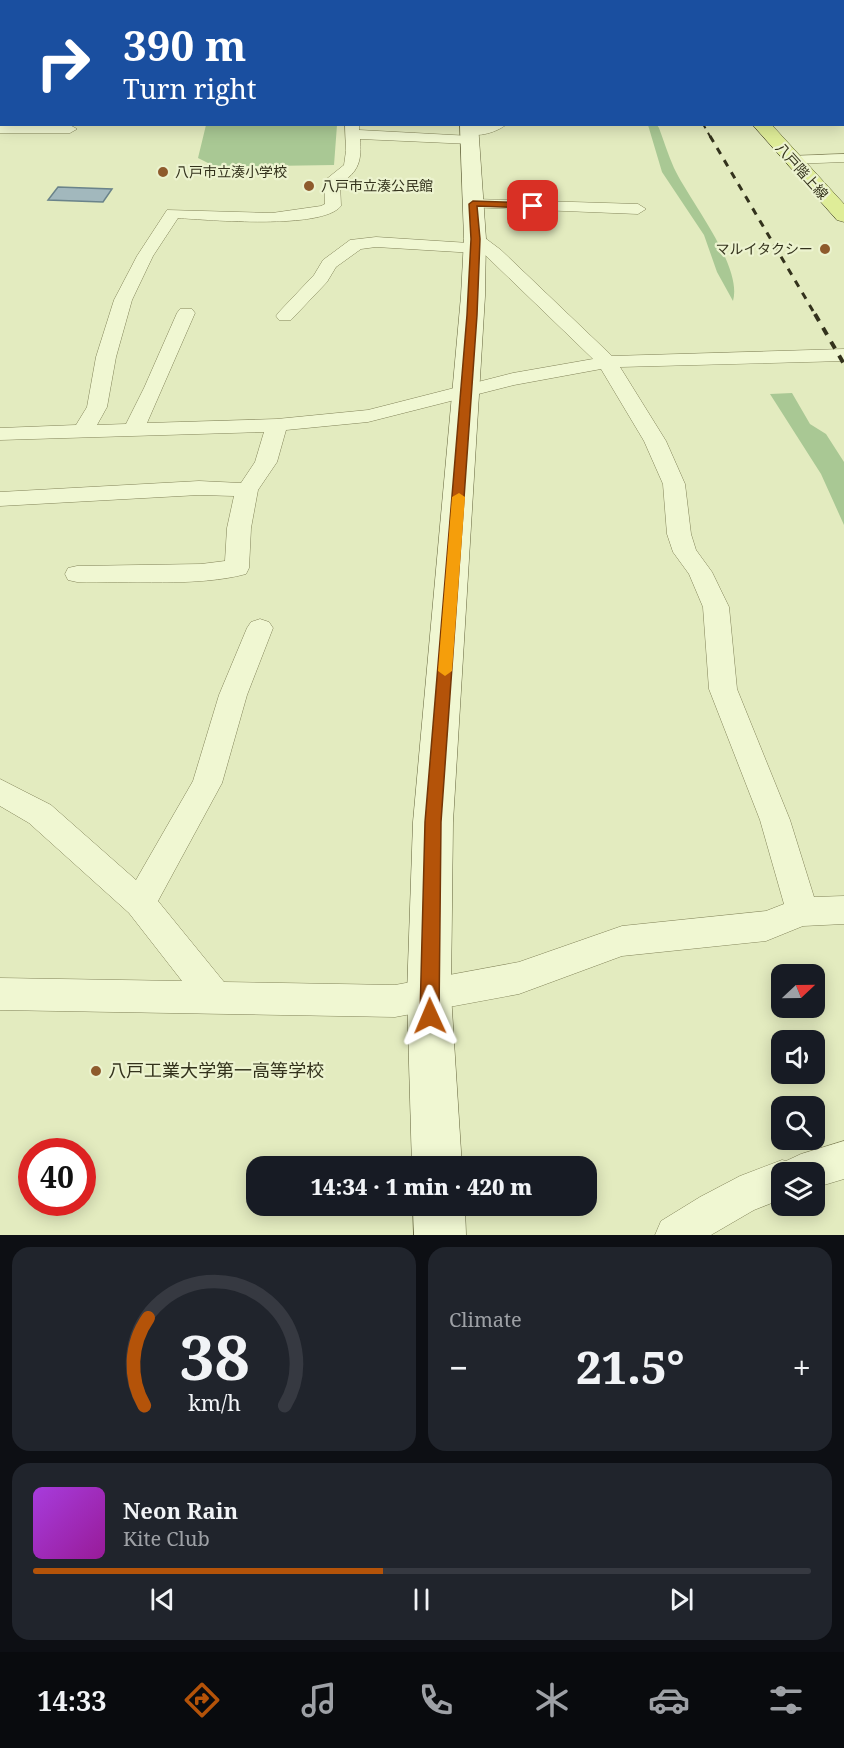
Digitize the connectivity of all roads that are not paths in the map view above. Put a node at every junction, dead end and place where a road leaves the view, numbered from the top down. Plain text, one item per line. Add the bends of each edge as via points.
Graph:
1 (494, 126) edge
2 (763, 126) edge
3 (0, 129) edge
4 (70, 129) dead end
5 (352, 129) edge
6 (470, 132) edge
7 (844, 158) edge
8 (791, 160) junction
9 (473, 204) junction
10 (638, 209) dead end
11 (844, 216) edge
12 (475, 243) junction
13 (186, 313) dead end
14 (285, 316) dead end
15 (844, 355) edge
16 (607, 362) junction
17 (466, 392) junction
18 (277, 425) junction
19 (132, 431) junction
20 (82, 433) junction
21 (0, 434) edge
22 (247, 490) junction
23 (0, 498) edge
24 (77, 574) dead end
25 (260, 628) dead end
26 (0, 792) edge
27 (140, 903) junction
28 (844, 910) edge
29 (802, 912) junction
30 (0, 994) edge
31 (429, 994) junction
32 (216, 998) junction
33 (436, 1156) edge
34 (844, 1161) edge
35 (825, 1166) edge
36 (771, 1183) edge
37 (439, 1216) edge
38 (440, 1235) edge
39 (675, 1235) edge

1 - 6 street
2 - 8 main road, 八戸階上線
3 - 4 street
5 - 6 street
5 - 20 street via 353,165 347,174 332,181 333,206 325,210 272,218 173,213 123,300 106,357 98,408
6 - 9 street
7 - 8 street
8 - 11 main road, 八戸階上線
9 - 10 street
9 - 12 street
12 - 14 street via 356,244 329,264
12 - 16 street via 495,254
12 - 17 street
13 - 19 street via 149,402
15 - 16 street
16 - 17 street
16 - 29 street via 655,441 674,484 679,534 685,552 700,572 716,607 723,689 758,771
17 - 18 street via 368,416
17 - 31 street via 433,822
18 - 19 street
18 - 22 street via 266,462
19 - 20 street
20 - 21 street
22 - 23 street via 199,488
22 - 24 street via 239,528 237,568 201,573
25 - 27 street via 233,696 207,783
26 - 27 street via 40,814
27 - 32 street
28 - 29 street
29 - 31 street via 766,926 622,941 519,978
30 - 32 street
31 - 32 street via 395,1001
31 - 33 street
34 - 35 street
36 - 39 street via 754,1188
37 - 38 street

